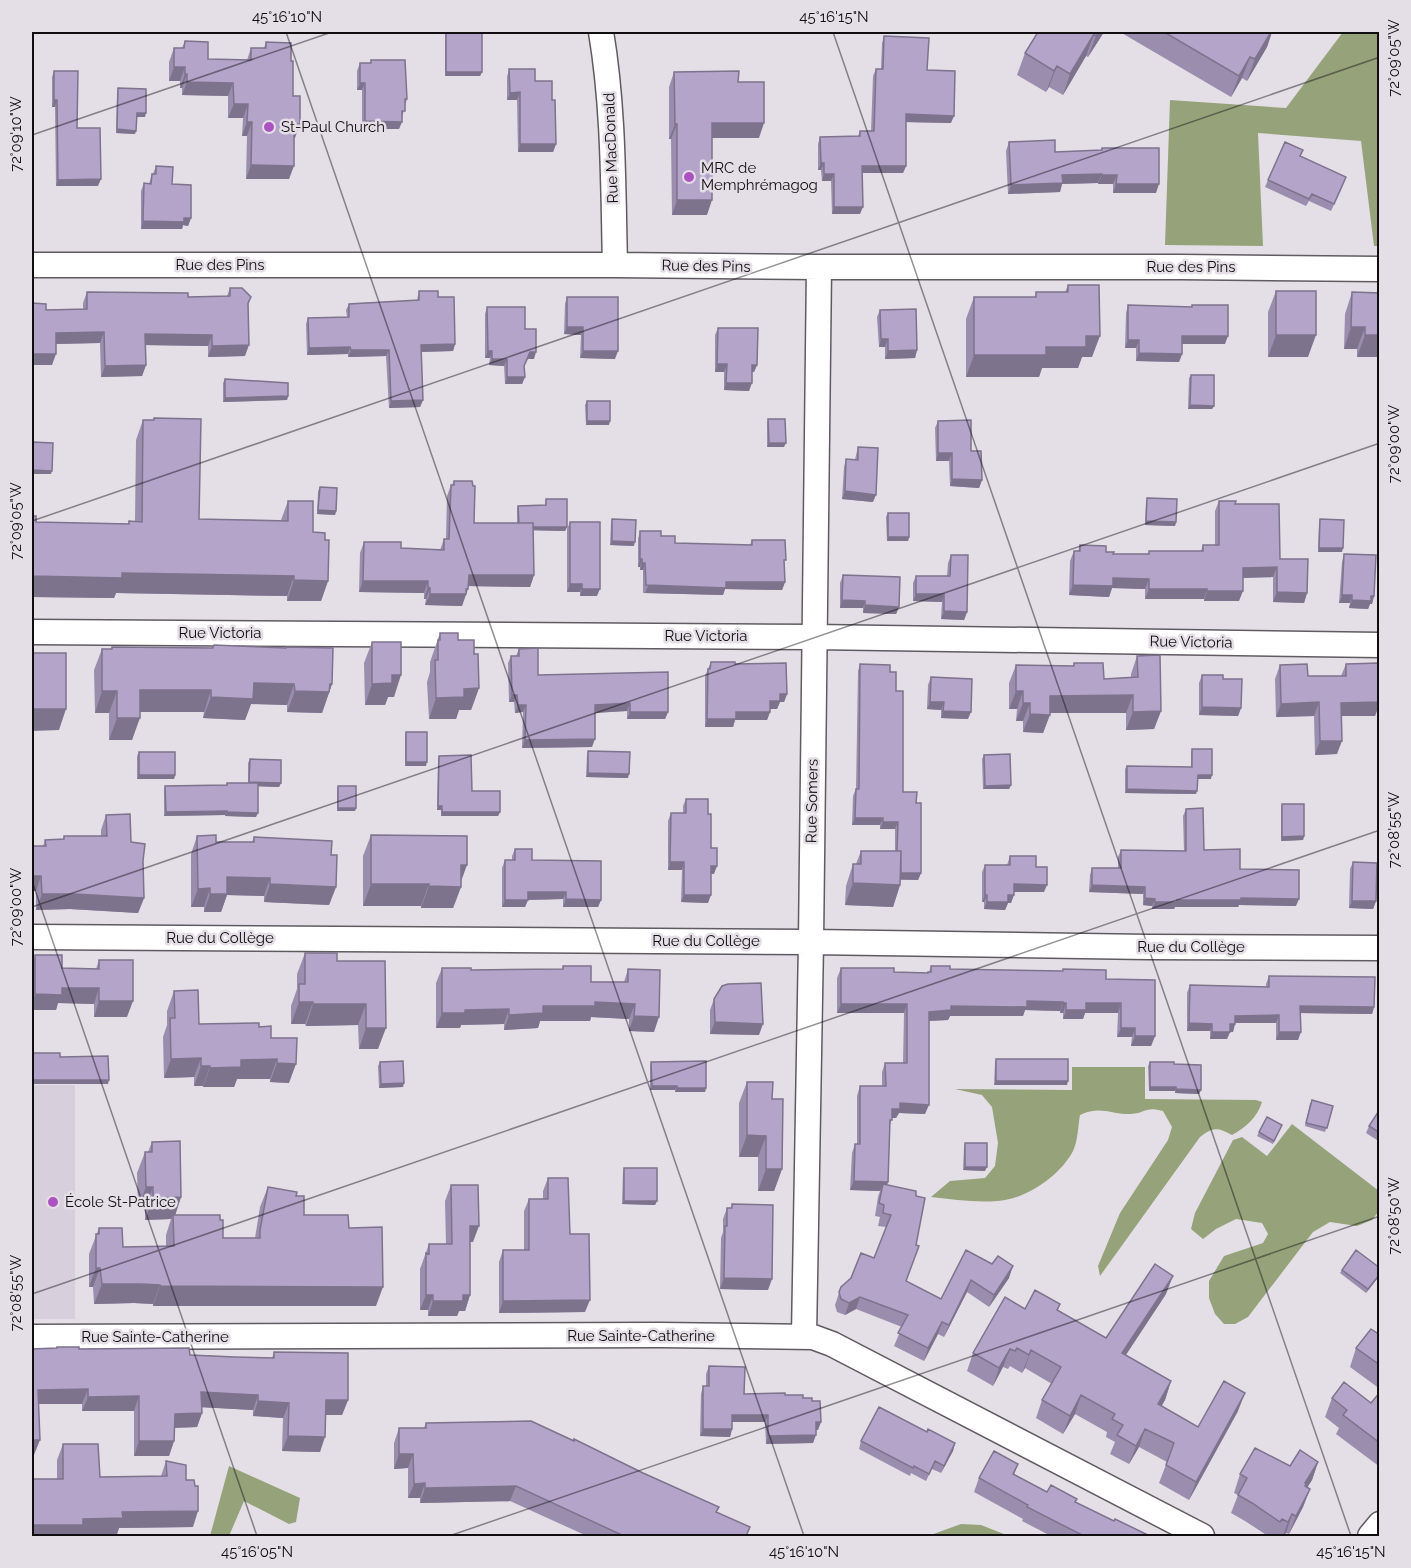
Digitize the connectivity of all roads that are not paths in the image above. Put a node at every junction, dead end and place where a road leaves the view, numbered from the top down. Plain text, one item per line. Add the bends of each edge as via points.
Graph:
1 (601, 32) edge
2 (32, 265) edge
3 (615, 265) junction
4 (819, 267) junction
5 (1380, 269) edge
6 (32, 632) edge
7 (814, 637) junction
8 (1380, 645) edge
9 (32, 937) edge
10 (811, 942) junction
11 (1380, 948) edge
12 (804, 1336) junction
13 (32, 1337) edge
14 (1380, 1524) edge
15 (1202, 1536) edge
16 (1370, 1536) edge

1 - 3 street, Rue MacDonald via 611,122
2 - 3 street, Rue des Pins
3 - 4 street, Rue des Pins
4 - 5 street, Rue des Pins
4 - 7 street, Rue Somers
6 - 7 street, Rue Victoria
7 - 8 street, Rue Victoria
7 - 10 street, Rue Somers
9 - 10 street, Rue du Collège
10 - 11 street, Rue du Collège
10 - 12 street, Rue Somers
12 - 13 street, Rue Sainte-Catherine
12 - 15 street, Rue Sainte-Catherine via 832,1344
14 - 16 street

